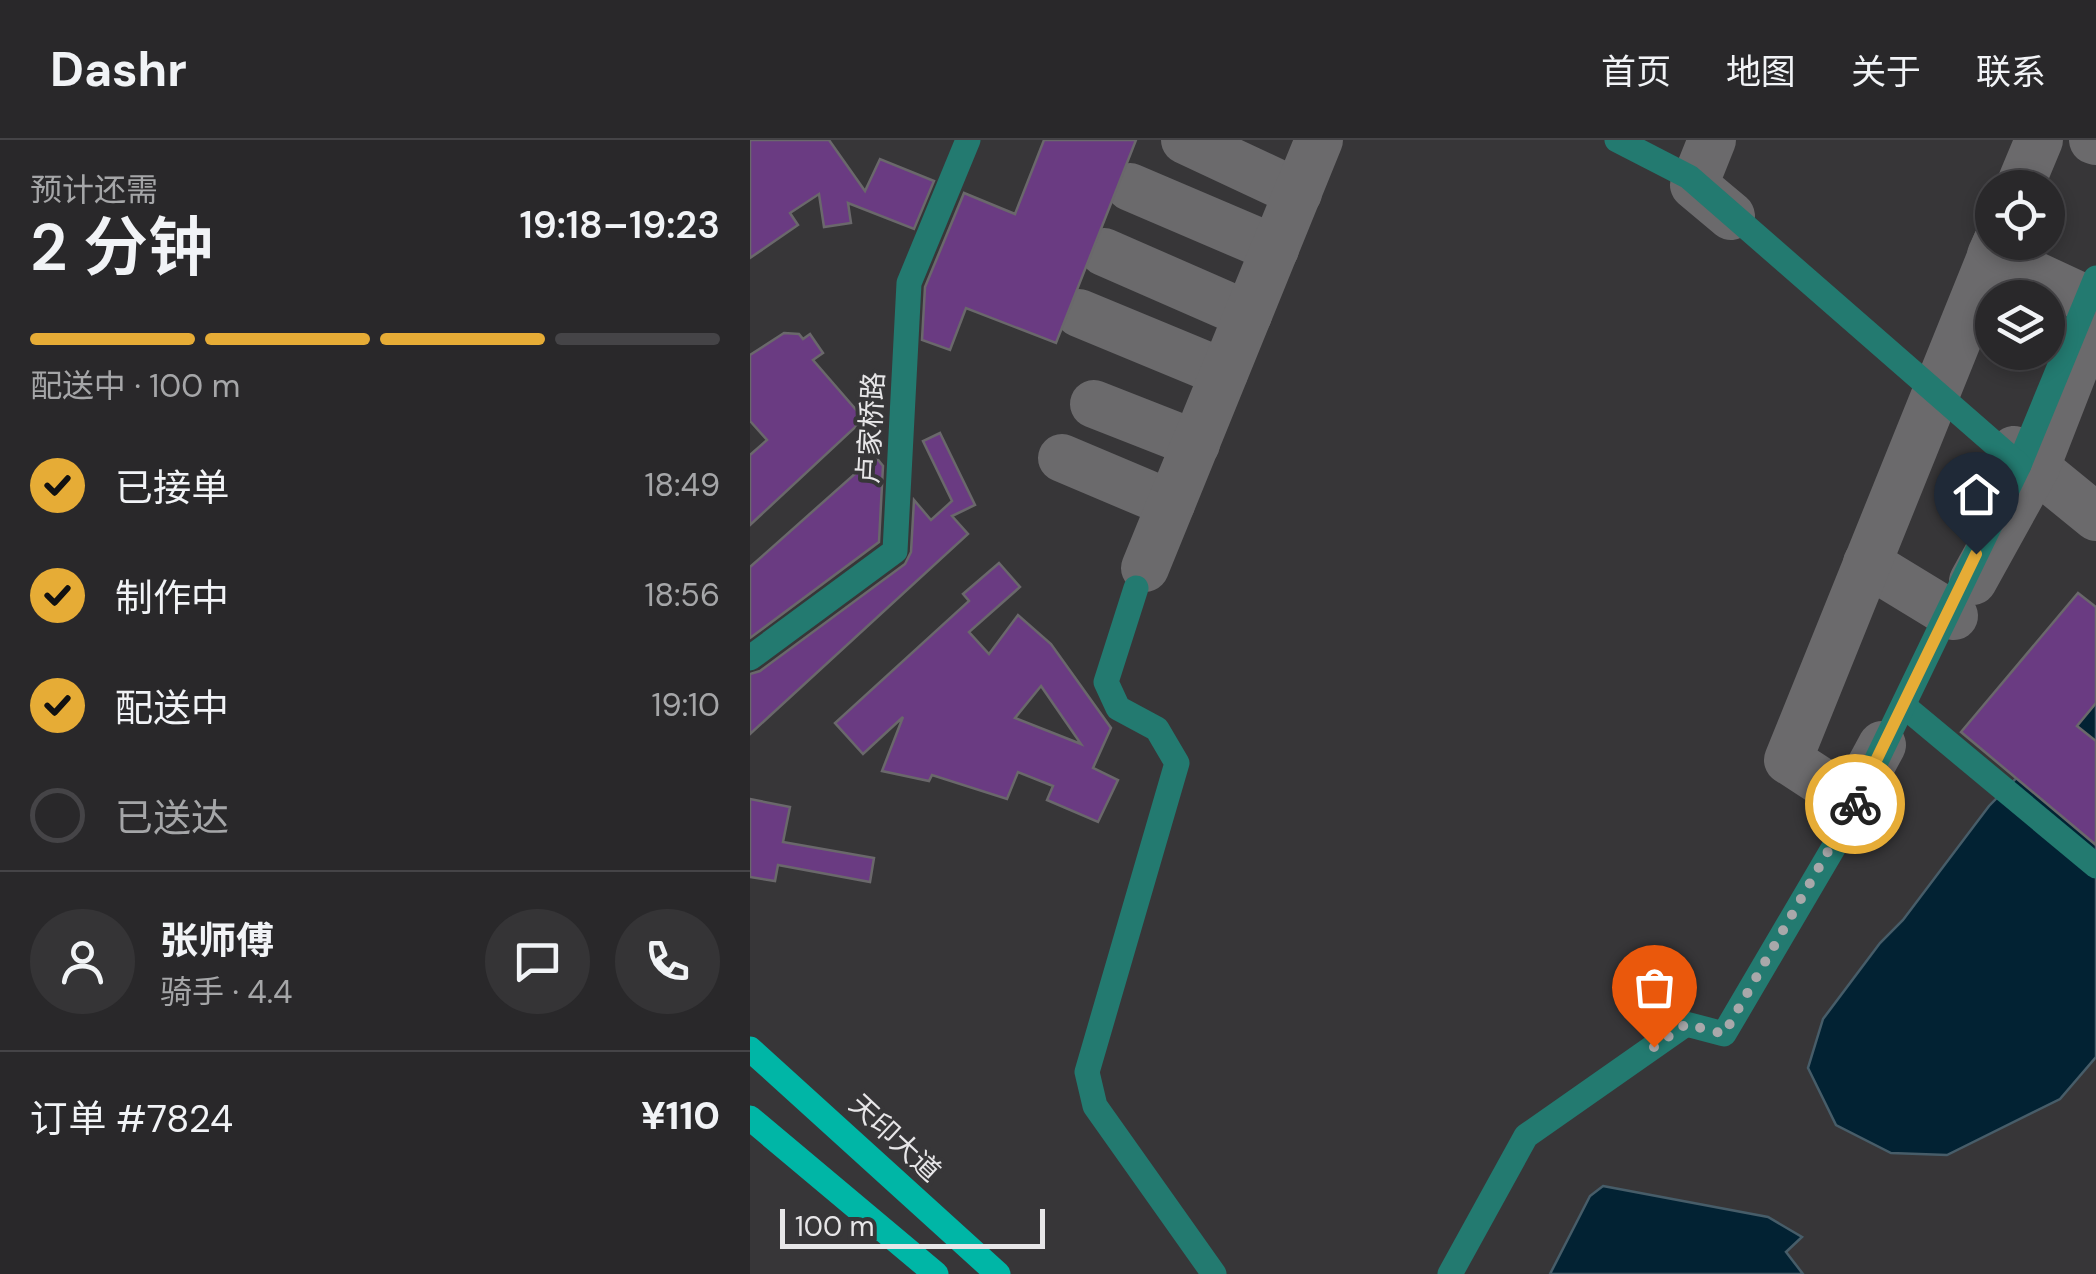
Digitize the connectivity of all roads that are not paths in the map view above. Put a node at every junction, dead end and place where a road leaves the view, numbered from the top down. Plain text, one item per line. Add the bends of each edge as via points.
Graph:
1 (968, 140) edge
2 (1617, 140) edge
3 (2096, 278) edge
4 (2019, 466) junction
5 (1136, 588) dead end
6 (750, 658) edge
7 (1904, 706) junction
8 (2096, 866) edge
9 (750, 1049) edge
10 (750, 1118) edge
11 (936, 1274) edge
12 (998, 1274) edge
13 (1214, 1274) edge
14 (1450, 1274) edge

1 - 6 street, 卢家桥路 via 909,282 895,551
2 - 4 street via 1688,177
3 - 4 street
4 - 7 street
5 - 13 street via 1106,682 1118,708 1157,730 1177,763 1087,1072 1095,1106
7 - 8 street
7 - 14 street via 1838,840 1724,1034 1686,1024 1526,1136
9 - 12 main road, 天印大道
10 - 11 main road

